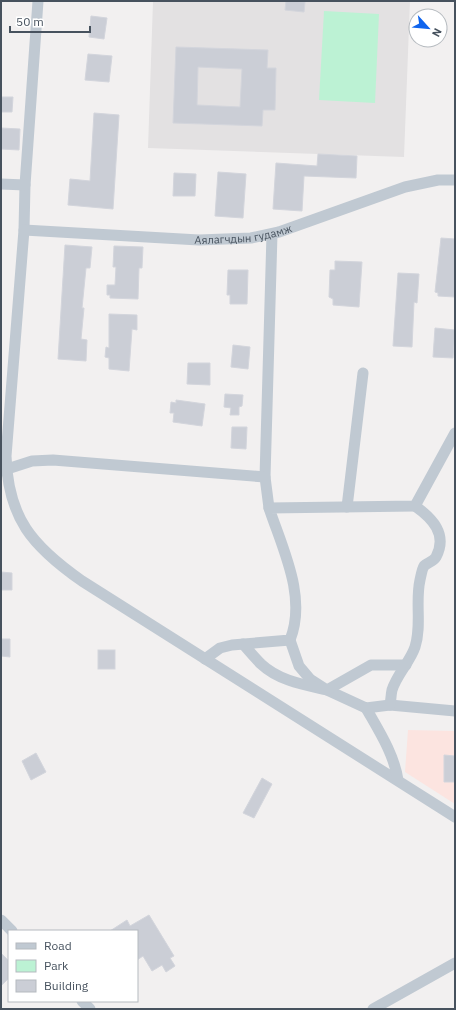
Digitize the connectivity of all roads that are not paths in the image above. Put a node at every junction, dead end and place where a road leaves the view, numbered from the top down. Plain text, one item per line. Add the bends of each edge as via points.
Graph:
1 (38, 1) edge
2 (455, 180) edge
3 (1, 184) edge
4 (25, 185) junction
5 (24, 230) junction
6 (272, 234) junction
7 (363, 373) dead end
8 (455, 433) edge
9 (4, 470) edge
10 (264, 477) junction
11 (415, 506) junction
12 (347, 507) junction
13 (269, 508) junction
14 (290, 640) junction
15 (243, 644) junction
16 (205, 659) junction
17 (406, 665) junction
18 (327, 690) junction
19 (390, 705) junction
20 (366, 708) junction
21 (455, 711) edge
22 (398, 780) junction
23 (455, 817) edge
24 (1, 920) edge
25 (11, 930) edge
26 (455, 963) edge
27 (373, 1009) edge

1 - 4 street
2 - 6 street, Аялагчдын гудамж via 438,180 405,187
3 - 4 street
4 - 5 street
5 - 6 street, Аялагчдын гудамж via 199,240 251,238
5 - 9 street
6 - 10 street
7 - 12 street
8 - 11 street
9 - 10 street via 32,461 53,460
9 - 16 street via 19,517 30,535 52,558 82,581
10 - 13 street
11 - 12 street
11 - 17 street via 431,518 440,539 436,556 423,570 418,597 418,633 415,648
12 - 13 street
13 - 14 street via 294,588 297,610
14 - 15 street
14 - 18 street via 299,666 310,679
15 - 16 street via 220,648
15 - 18 street via 262,665 279,676
16 - 22 street
17 - 18 street via 371,665
17 - 19 street via 392,690
18 - 20 street
19 - 20 street
19 - 21 street
20 - 22 street via 390,754
22 - 23 street
24 - 25 street
26 - 27 street

